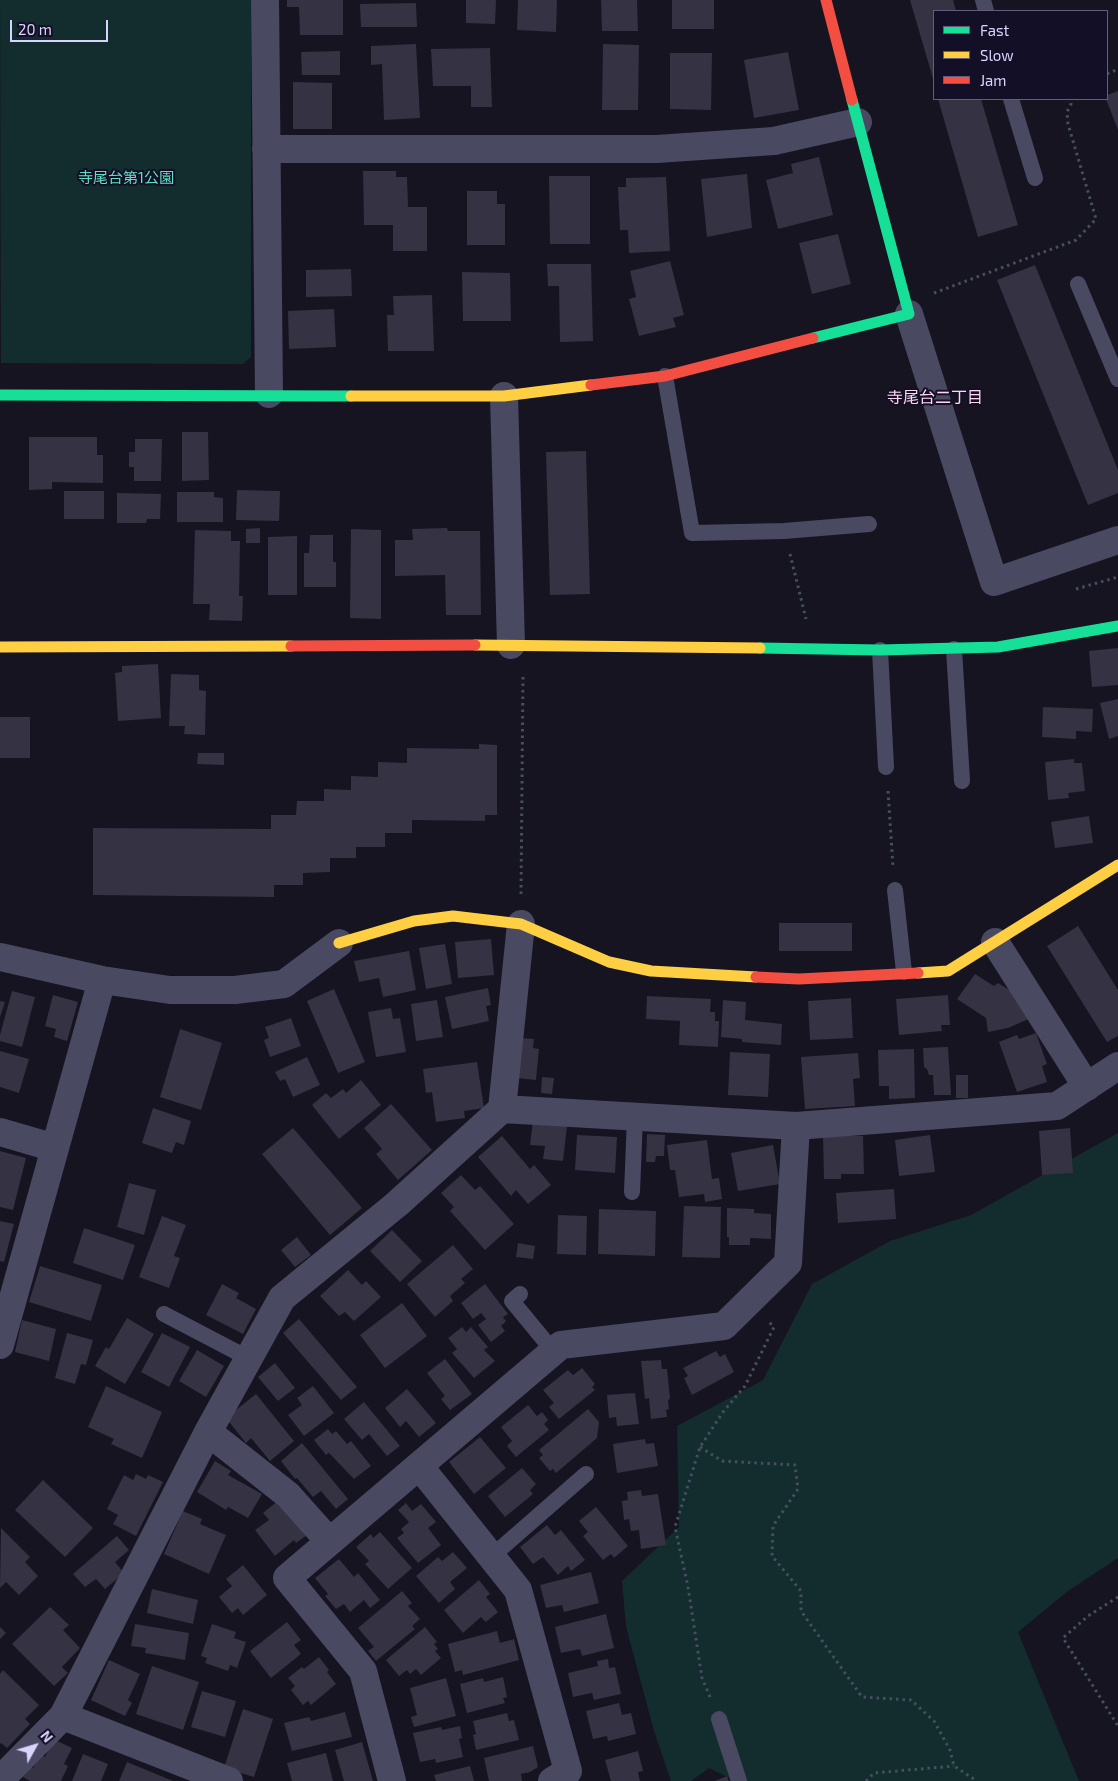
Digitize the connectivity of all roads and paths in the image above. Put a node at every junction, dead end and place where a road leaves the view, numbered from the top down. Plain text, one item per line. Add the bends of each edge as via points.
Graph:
1 (265, 0) edge
2 (826, 0) edge
3 (1012, 100) edge
4 (1070, 100) edge
5 (858, 122) junction
6 (266, 150) junction
7 (1034, 178) dead end
8 (1078, 284) dead end
9 (928, 295) dead end
10 (909, 314) junction
11 (665, 376) junction
12 (1118, 379) edge
13 (269, 394) junction
14 (0, 395) edge
15 (504, 396) junction
16 (869, 524) dead end
17 (1118, 540) edge
18 (795, 574) dead end
19 (1118, 577) edge
20 (1072, 590) dead end
21 (1118, 626) edge
22 (0, 646) edge
23 (517, 646) junction
24 (813, 648) junction
25 (954, 649) junction
26 (880, 650) junction
27 (886, 767) joint
28 (962, 781) dead end
29 (1118, 865) edge
30 (895, 890) joint
31 (521, 924) junction
32 (995, 942) junction
33 (339, 943) joint
34 (0, 957) edge
35 (904, 972) junction
36 (102, 980) junction
37 (1118, 1066) edge
38 (1087, 1087) junction
39 (502, 1109) junction
40 (635, 1117) junction
41 (796, 1126) junction
42 (0, 1132) edge
43 (55, 1148) junction
44 (632, 1192) dead end
45 (520, 1294) dead end
46 (7, 1296) edge
47 (164, 1314) dead end
48 (0, 1345) edge
49 (554, 1352) junction
50 (248, 1358) junction
51 (758, 1359) dead end
52 (208, 1432) junction
53 (700, 1447) junction
54 (420, 1467) junction
55 (586, 1474) dead end
56 (329, 1541) junction
57 (491, 1557) junction
58 (1118, 1596) edge
59 (63, 1716) junction
60 (719, 1719) joint
61 (1118, 1726) edge
62 (954, 1766) junction
63 (0, 1780) edge
64 (228, 1781) edge
65 (392, 1781) edge
66 (552, 1781) edge
67 (739, 1781) edge
68 (866, 1781) edge
69 (977, 1781) edge

1 - 6 street
2 - 5 street
3 - 7 lane
4 - 9 path via 1068,124 1096,219 1076,240
5 - 6 street via 774,141 657,149
5 - 10 street
6 - 13 street
8 - 12 lane
10 - 11 street
10 - 17 street via 994,582
11 - 15 street
11 - 16 lane via 692,533 784,531
13 - 14 street
13 - 15 street
15 - 23 street
18 - 24 path
19 - 20 path
21 - 25 street via 998,647
22 - 23 street
23 - 24 street
23 - 31 path
24 - 26 street
25 - 26 street
25 - 28 lane
26 - 27 lane
27 - 30 path
29 - 32 street
30 - 35 lane
31 - 33 street via 453,916 414,921
31 - 35 street via 609,962 651,971 799,978
31 - 39 street
32 - 35 street via 948,971
32 - 38 street
33 - 36 street via 284,984 235,990 170,990
34 - 36 street
36 - 43 street
37 - 38 street
38 - 41 street via 1057,1106
39 - 40 street
39 - 50 street via 397,1204 282,1298
40 - 41 street
40 - 44 lane
41 - 49 street via 788,1263 724,1326 561,1345
42 - 43 street
43 - 46 street
45 - 49 lane via 512,1301
46 - 48 street
47 - 50 lane
49 - 54 street
50 - 52 street
51 - 53 path via 745,1386
52 - 56 street via 288,1495
52 - 59 street
53 - 60 path via 675,1526 702,1678
53 - 62 path via 722,1461 795,1466 798,1489 773,1526 772,1556 801,1591 801,1611 862,1697 910,1700 934,1721 950,1750
54 - 56 street
54 - 57 street
55 - 57 lane
56 - 65 street via 287,1578 363,1671
57 - 66 street via 518,1590 568,1772
58 - 61 path via 1063,1638
59 - 63 street
59 - 64 street
60 - 67 lane
62 - 68 path via 874,1773
62 - 69 path

